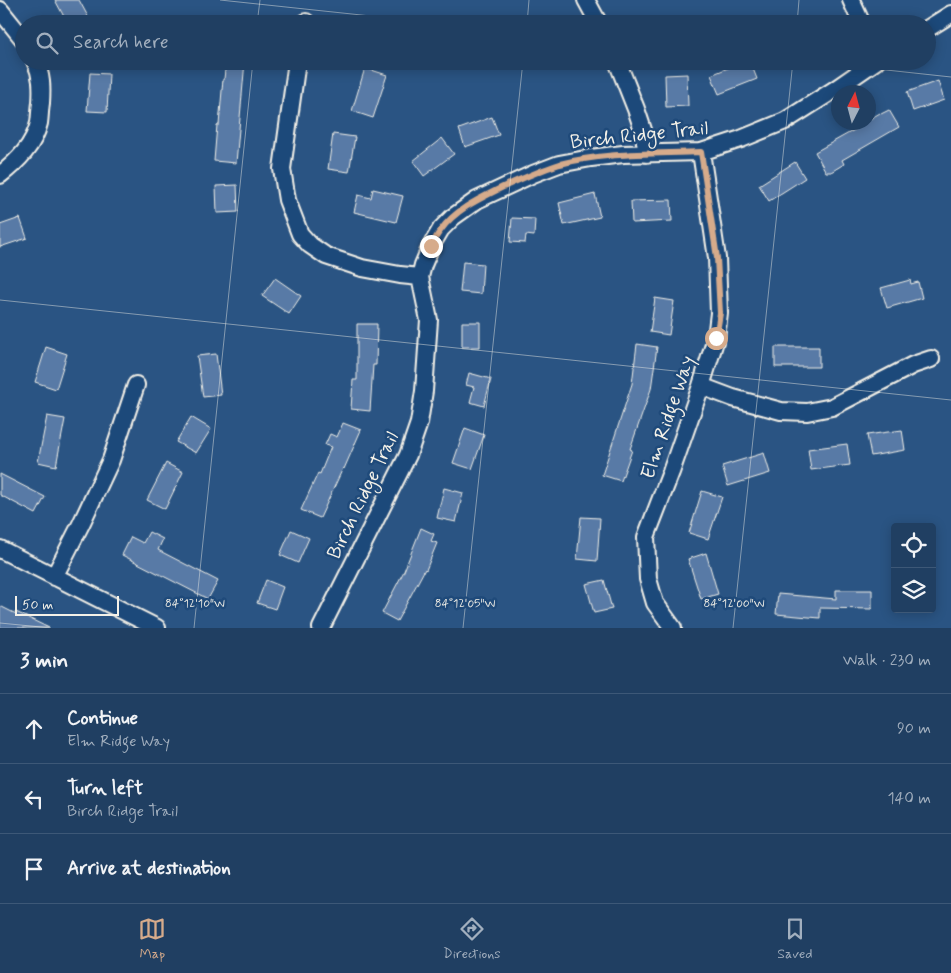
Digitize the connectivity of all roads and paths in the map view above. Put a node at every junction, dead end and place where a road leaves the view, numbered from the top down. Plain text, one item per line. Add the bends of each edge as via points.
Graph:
1 (586, 0) edge
2 (851, 0) edge
3 (0, 10) edge
4 (951, 14) edge
5 (594, 15) edge
6 (858, 15) edge
7 (936, 23) edge
8 (15, 29) edge
9 (39, 70) edge
10 (296, 70) edge
11 (620, 70) edge
12 (863, 70) edge
13 (701, 152) junction
14 (647, 154) junction
15 (0, 175) edge
16 (420, 277) junction
17 (931, 359) dead end
18 (136, 385) dead end
19 (702, 386) junction
20 (0, 550) edge
21 (54, 577) junction
22 (157, 628) edge
23 (321, 628) edge
24 (673, 628) edge

1 - 5 street
2 - 6 street
3 - 8 street
4 - 7 street
9 - 15 street via 42,88 39,122 33,140 14,165
10 - 16 street via 282,169 287,200 300,234 326,256 362,268
11 - 14 street via 643,130
12 - 13 street, Birch Ridge Trail via 785,121
13 - 14 street, Birch Ridge Trail
13 - 19 street, Elm Ridge Way via 717,258 720,313
14 - 16 street, Birch Ridge Trail via 623,154 559,164 477,200 442,229 431,246
16 - 23 street, Birch Ridge Trail via 429,320 419,423 408,455
17 - 19 street via 912,365 832,407 807,412 781,411
18 - 21 street via 111,460
19 - 24 street, Elm Ridge Way via 646,537 648,579 655,603
20 - 21 street
21 - 22 street

